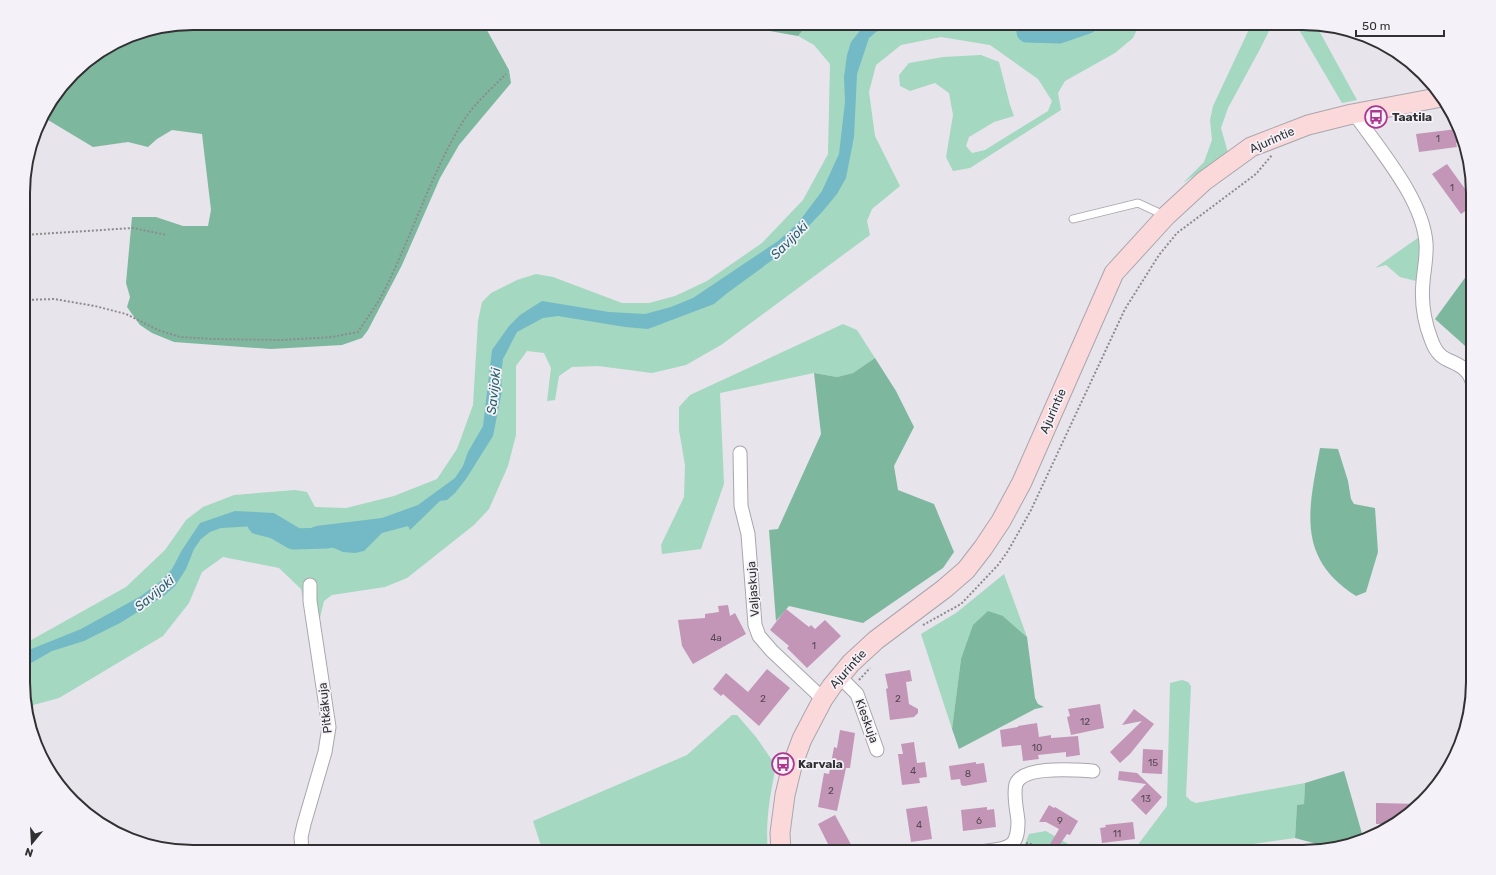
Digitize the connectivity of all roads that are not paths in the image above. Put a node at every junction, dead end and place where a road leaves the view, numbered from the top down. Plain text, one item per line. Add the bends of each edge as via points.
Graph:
1 (1436, 98) edge
2 (1352, 114) junction
3 (1166, 216) junction
4 (1074, 219) dead end
5 (1466, 370) edge
6 (740, 453) dead end
7 (310, 585) dead end
8 (845, 682) junction
9 (823, 699) junction
10 (877, 750) dead end
11 (1094, 771) dead end
12 (302, 845) edge
13 (781, 845) edge
14 (1010, 845) edge

1 - 2 street, Ajurintie
2 - 3 street, Ajurintie via 1308,125 1251,147 1204,181
2 - 5 street via 1359,120 1398,176 1415,205 1422,221 1426,242 1427,261 1423,282 1425,323 1437,352
3 - 4 lane via 1138,203
3 - 8 street, Ajurintie via 1114,273 1022,482 983,548 966,570 876,640 851,663
6 - 9 street, Valjaskuja via 741,506 748,534 755,625 759,636 772,651
7 - 12 street, Pitkäkuja via 310,601 329,727 325,752 304,824
8 - 9 street, Ajurintie
8 - 10 street, Kieskuja via 857,694
9 - 13 street, Ajurintie via 802,739 788,780 780,832
11 - 14 street via 1048,771 1025,775 1019,779 1015,789 1018,828 1015,840

